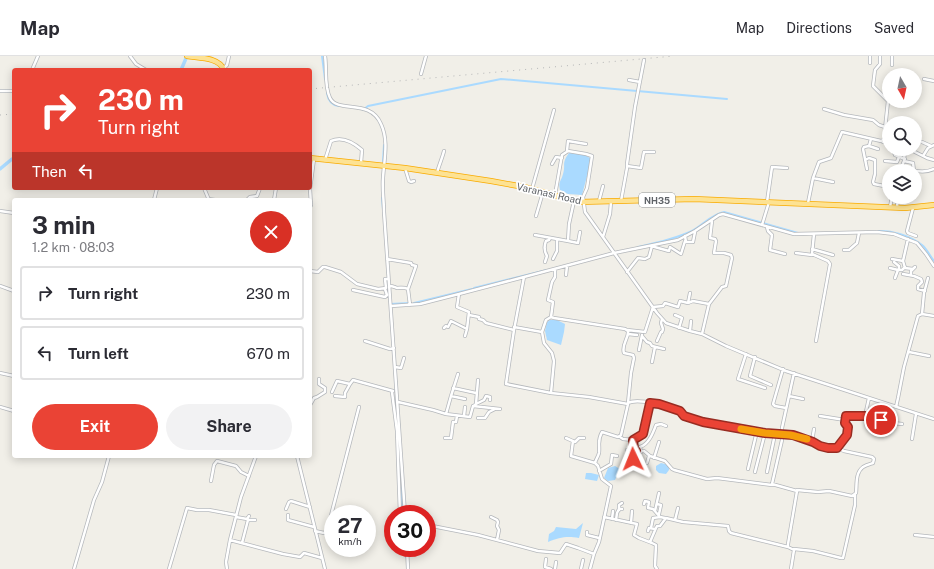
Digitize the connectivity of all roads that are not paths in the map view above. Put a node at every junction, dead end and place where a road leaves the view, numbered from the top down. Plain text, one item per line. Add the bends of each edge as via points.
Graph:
1 (38, 56) edge
2 (130, 56) edge
3 (187, 56) edge
4 (229, 56) edge
5 (325, 56) edge
6 (426, 56) edge
7 (870, 56) edge
8 (880, 56) edge
9 (892, 56) edge
10 (644, 60) dead end
11 (870, 64) dead end
12 (892, 65) dead end
13 (33, 68) edge
14 (143, 68) edge
15 (223, 68) edge
16 (225, 68) edge
17 (421, 74) dead end
18 (924, 79) dead end
19 (628, 80) dead end
20 (934, 81) edge
21 (640, 82) junction
22 (0, 91) edge
23 (12, 91) edge
24 (882, 94) edge
25 (824, 109) dead end
26 (554, 110) dead end
27 (882, 126) edge
28 (871, 140) junction
29 (882, 142) edge
30 (922, 142) dead end
31 (586, 144) dead end
32 (869, 146) junction
33 (933, 146) edge
34 (878, 149) dead end
35 (444, 151) dead end
36 (567, 151) junction
37 (654, 152) dead end
38 (904, 156) edge
39 (923, 156) joint
40 (899, 157) joint
41 (562, 158) junction
42 (312, 159) edge
43 (325, 160) junction
44 (865, 160) junction
45 (904, 160) junction
46 (934, 160) edge
47 (885, 161) dead end
48 (361, 164) junction
49 (552, 164) dead end
50 (903, 164) edge
51 (913, 164) edge
52 (382, 166) junction
53 (627, 166) junction
54 (405, 168) junction
55 (787, 168) dead end
56 (867, 169) dead end
57 (934, 169) edge
58 (922, 172) edge
59 (437, 173) junction
60 (813, 178) junction
61 (414, 181) dead end
62 (833, 182) dead end
63 (882, 185) edge
64 (602, 186) dead end
65 (532, 189) junction
66 (259, 190) edge
67 (543, 191) junction
68 (555, 194) junction
69 (249, 198) edge
70 (574, 201) junction
71 (611, 201) junction
72 (621, 201) junction
73 (584, 202) junction
74 (599, 202) junction
75 (768, 202) junction
76 (808, 204) junction
77 (891, 204) edge
78 (897, 204) edge
79 (934, 205) edge
80 (890, 207) junction
81 (897, 207) junction
82 (913, 208) junction
83 (0, 210) edge
84 (12, 213) edge
85 (536, 216) dead end
86 (712, 220) junction
87 (763, 224) junction
88 (767, 227) junction
89 (695, 231) junction
90 (580, 232) dead end
91 (859, 233) junction
92 (814, 234) junction
93 (535, 235) dead end
94 (685, 236) junction
95 (916, 236) dead end
96 (603, 237) junction
97 (550, 238) junction
98 (908, 239) junction
99 (557, 240) junction
100 (568, 241) junction
101 (685, 241) junction
102 (651, 246) junction
103 (812, 249) junction
104 (844, 250) dead end
105 (614, 252) junction
106 (796, 253) dead end
107 (785, 254) dead end
108 (812, 255) junction
109 (832, 255) dead end
110 (388, 259) junction
111 (553, 259) dead end
112 (903, 261) junction
113 (545, 262) dead end
114 (567, 266) junction
115 (934, 266) edge
116 (905, 267) junction
117 (890, 268) dead end
118 (555, 269) junction
119 (898, 270) junction
120 (312, 271) edge
121 (627, 272) junction
122 (903, 274) dead end
123 (566, 275) dead end
124 (911, 275) junction
125 (524, 277) junction
126 (895, 278) dead end
127 (928, 278) dead end
128 (388, 279) junction
129 (0, 286) edge
130 (390, 286) junction
131 (385, 289) junction
132 (408, 289) junction
133 (12, 290) edge
134 (353, 290) dead end
135 (924, 291) junction
136 (690, 292) dead end
137 (459, 294) junction
138 (688, 303) junction
139 (411, 304) junction
140 (709, 304) junction
141 (391, 305) junction
142 (653, 307) junction
143 (922, 314) junction
144 (469, 315) junction
145 (675, 315) dead end
146 (934, 316) edge
147 (551, 317) junction
148 (662, 319) junction
149 (692, 321) dead end
150 (444, 328) dead end
151 (679, 328) junction
152 (467, 329) junction
153 (514, 329) junction
154 (626, 330) junction
155 (690, 331) junction
156 (542, 332) junction
157 (628, 334) junction
158 (642, 334) junction
159 (702, 334) junction
160 (637, 335) dead end
161 (465, 336) dead end
162 (657, 341) dead end
163 (816, 341) dead end
164 (365, 342) dead end
165 (655, 348) junction
166 (392, 349) junction
167 (639, 350) dead end
168 (664, 350) dead end
169 (909, 352) junction
170 (746, 354) junction
171 (929, 356) dead end
172 (755, 357) junction
173 (404, 358) dead end
174 (652, 362) dead end
175 (395, 367) junction
176 (783, 368) junction
177 (0, 373) edge
178 (794, 373) junction
179 (458, 374) dead end
180 (12, 376) edge
181 (318, 379) dead end
182 (478, 380) dead end
183 (350, 384) junction
184 (771, 385) dead end
185 (453, 388) junction
186 (765, 388) dead end
187 (332, 392) dead end
188 (394, 392) junction
189 (476, 393) junction
190 (551, 393) junction
191 (335, 396) dead end
192 (451, 396) junction
193 (789, 396) junction
194 (870, 398) junction
195 (465, 399) dead end
196 (803, 399) dead end
197 (490, 400) dead end
198 (312, 402) edge
199 (397, 402) junction
200 (628, 403) junction
201 (650, 403) junction
202 (884, 403) junction
203 (475, 405) junction
204 (0, 407) edge
205 (465, 407) dead end
206 (896, 407) junction
207 (359, 408) dead end
208 (496, 408) junction
209 (786, 408) junction
210 (500, 409) dead end
211 (12, 410) edge
212 (446, 414) junction
213 (916, 414) junction
214 (457, 416) junction
215 (464, 416) junction
216 (820, 416) dead end
217 (865, 416) junction
218 (478, 418) dead end
219 (934, 419) edge
220 (846, 420) junction
221 (881, 420) junction
222 (902, 424) dead end
223 (666, 426) dead end
224 (814, 429) dead end
225 (757, 431) junction
226 (765, 433) junction
227 (775, 434) junction
228 (783, 434) junction
229 (620, 437) junction
230 (445, 438) dead end
231 (566, 438) dead end
232 (584, 438) dead end
233 (912, 439) dead end
234 (633, 440) junction
235 (573, 441) junction
236 (812, 441) junction
237 (659, 442) dead end
238 (837, 448) junction
239 (627, 450) dead end
240 (635, 450) junction
241 (641, 452) junction
242 (617, 456) dead end
243 (649, 456) junction
244 (108, 458) edge
245 (255, 458) edge
246 (299, 458) edge
247 (654, 458) junction
248 (633, 459) dead end
249 (595, 463) junction
250 (647, 463) dead end
251 (748, 469) dead end
252 (599, 472) junction
253 (755, 472) dead end
254 (767, 472) dead end
255 (249, 476) junction
256 (212, 481) dead end
257 (772, 485) junction
258 (797, 490) junction
259 (659, 493) dead end
260 (855, 495) junction
261 (622, 502) dead end
262 (644, 504) dead end
263 (657, 504) junction
264 (400, 505) edge
265 (404, 505) edge
266 (311, 507) junction
267 (678, 508) dead end
268 (286, 509) dead end
269 (613, 511) dead end
270 (632, 511) dead end
271 (655, 511) junction
272 (288, 515) dead end
273 (236, 516) junction
274 (250, 516) dead end
275 (659, 516) junction
276 (491, 517) dead end
277 (604, 517) junction
278 (666, 518) junction
279 (612, 519) junction
280 (255, 520) dead end
281 (616, 520) junction
282 (675, 520) junction
283 (631, 523) junction
284 (314, 527) junction
285 (436, 527) edge
286 (651, 528) junction
287 (655, 529) junction
288 (315, 531) junction
289 (648, 531) dead end
290 (587, 532) dead end
291 (915, 535) dead end
292 (934, 537) edge
293 (599, 538) junction
294 (230, 540) junction
295 (497, 540) junction
296 (650, 542) junction
297 (242, 543) junction
298 (788, 547) junction
299 (794, 549) junction
300 (594, 554) junction
301 (407, 557) edge
302 (322, 558) junction
303 (546, 559) dead end
304 (583, 560) dead end
305 (556, 562) dead end
306 (74, 569) edge
307 (169, 569) edge
308 (227, 569) edge
309 (325, 569) edge
310 (408, 569) edge
311 (551, 569) edge
312 (555, 569) edge
313 (581, 569) edge
314 (590, 569) edge
315 (657, 569) edge
316 (791, 569) edge

1 - 13 street
2 - 14 street
3 - 15 highway via 217,61
4 - 16 street
5 - 52 street via 327,90 332,101 338,105 364,109 379,119 386,142
6 - 17 street
7 - 11 street
8 - 24 street via 873,86
9 - 12 street
10 - 21 street
18 - 20 street
19 - 21 street
21 - 53 street
22 - 23 street
25 - 27 street via 873,120
26 - 65 street
28 - 29 street
28 - 32 street
28 - 60 street via 842,132 831,158 820,161
30 - 33 street
31 - 36 street via 568,141
32 - 34 street
32 - 44 street via 863,148
33 - 39 street via 927,148
35 - 59 street
36 - 41 street
36 - 73 street via 592,156
37 - 53 street via 644,152 641,168
38 - 45 street
39 - 46 street
40 - 45 street
40 - 47 street via 896,162
41 - 49 street via 556,157
41 - 68 street
42 - 43 highway, Varanasi Road / NH35
43 - 48 highway, Varanasi Road / NH35
43 - 48 street via 332,141 336,138 345,138 362,150
44 - 56 street
44 - 63 street via 874,160 873,182
45 - 50 street
45 - 51 street
48 - 52 highway, Varanasi Road / NH35
52 - 54 highway, Varanasi Road / NH35
52 - 110 street
53 - 72 street
54 - 59 highway, Varanasi Road / NH35
54 - 61 street via 409,181
55 - 75 street via 772,167
57 - 58 street
59 - 65 highway, Varanasi Road / NH35
60 - 62 street
60 - 76 street
64 - 74 street
65 - 67 highway, Varanasi Road / NH35
66 - 69 street via 257,196
67 - 68 highway, Varanasi Road / NH35
67 - 85 street
68 - 70 highway, Varanasi Road / NH35
70 - 73 highway, Varanasi Road / NH35
70 - 100 street
71 - 72 highway, Varanasi Road / NH35
71 - 74 highway, Varanasi Road / NH35
71 - 96 street
72 - 75 highway, Varanasi Road / NH35 via 694,198
73 - 74 highway, Varanasi Road / NH35
73 - 96 street via 585,212
75 - 76 highway, Varanasi Road / NH35
75 - 87 street
76 - 80 highway, Varanasi Road / NH35
77 - 80 street
78 - 81 street
79 - 82 highway, Varanasi Road / NH35
80 - 81 highway, Varanasi Road / NH35
81 - 82 highway, Varanasi Road / NH35
82 - 95 street via 907,231 908,234
83 - 84 street
86 - 87 street via 723,214
86 - 89 street
86 - 140 street via 710,237 716,240 714,253 725,253 732,257 726,286 722,287
87 - 88 street
88 - 92 street via 794,234
88 - 107 street via 772,235 770,250
89 - 94 street
89 - 101 street via 693,242
90 - 100 street via 578,243
91 - 92 street
91 - 98 street via 886,233
91 - 104 street via 857,243 849,250
92 - 103 street
93 - 97 street
94 - 101 street
94 - 102 street
96 - 105 street
97 - 99 street
97 - 113 street via 546,240
98 - 112 street
98 - 115 street via 920,247
99 - 100 street
99 - 111 street via 557,251
101 - 102 street via 681,254 670,247 669,251
102 - 105 street
102 - 121 street via 649,257 638,258
103 - 108 street
103 - 109 street
105 - 114 street
105 - 121 street
106 - 108 street
108 - 163 street via 830,264
110 - 128 street
110 - 132 street via 416,266
112 - 116 street
112 - 119 street via 893,261 900,266
114 - 118 street
114 - 123 street
116 - 119 street
116 - 124 street via 914,268
117 - 119 street
118 - 125 street
118 - 147 street via 548,300 553,302
119 - 126 street
120 - 131 street via 318,272 325,267 341,272 357,284
121 - 142 street
122 - 124 street
124 - 135 street via 922,280 918,289
125 - 137 street
125 - 153 street
127 - 135 street
128 - 130 street
128 - 131 street
129 - 133 street
130 - 132 street
130 - 141 street
131 - 134 street via 385,297
132 - 139 street
135 - 143 street
136 - 138 street
137 - 139 street
137 - 144 street via 457,307 468,311
138 - 140 street via 693,301
138 - 142 street via 680,301 678,307 665,303 663,306
139 - 141 street
140 - 159 street
141 - 166 street
142 - 148 street
142 - 158 street via 646,330
143 - 146 street
143 - 169 street via 918,316
144 - 152 street
144 - 153 street via 479,317 486,323
145 - 151 street via 682,318
147 - 154 street
147 - 156 street via 546,320
148 - 151 street
148 - 162 street via 663,329
149 - 155 street
150 - 152 street via 448,327 451,321
151 - 155 street
152 - 161 street
153 - 156 street
153 - 190 street via 505,383
154 - 157 street
154 - 158 street
155 - 159 street
156 - 190 street via 544,344 552,353 554,362
157 - 160 street
157 - 200 street via 623,351 634,358
158 - 165 street via 646,342
158 - 167 street
159 - 170 street
164 - 166 street
165 - 168 street
165 - 174 street
166 - 175 street
169 - 171 street
169 - 206 street
170 - 172 street
170 - 186 street via 738,378
172 - 176 street
172 - 184 street via 750,376
173 - 175 street via 401,368
175 - 188 street
176 - 178 street
176 - 209 street via 773,404
177 - 180 street
178 - 193 street
178 - 194 street
179 - 185 street
181 - 198 street via 325,392
182 - 189 street
183 - 187 street via 336,381
183 - 188 street via 354,380
183 - 191 street via 345,397
185 - 189 street
185 - 192 street
188 - 199 street
188 - 264 street
189 - 203 street
190 - 200 street
192 - 195 street
192 - 212 street
193 - 196 street
193 - 209 street
194 - 202 street
194 - 217 street
197 - 203 street via 490,397 486,396
199 - 212 street
199 - 265 street
200 - 201 street
200 - 229 street
201 - 225 street via 680,411 684,416 703,422
201 - 234 street via 643,434
202 - 206 street
202 - 221 street
203 - 208 street
203 - 215 street via 470,417
204 - 211 street
205 - 215 street
206 - 213 street
207 - 288 street via 327,531
208 - 210 street
208 - 218 street via 484,418
209 - 228 street
212 - 214 street
213 - 219 street
213 - 233 street
214 - 215 street
214 - 230 street via 456,422 453,422 451,438
216 - 220 street
217 - 220 street via 847,415
217 - 221 street
220 - 238 street via 847,435
221 - 222 street
223 - 241 street via 656,425 649,440 640,447
224 - 236 street
225 - 226 street
225 - 251 street
226 - 227 street
226 - 253 street
227 - 228 street
227 - 254 street
228 - 236 street
228 - 257 street
229 - 234 street
229 - 249 street via 602,432 598,440 599,454
231 - 235 street
232 - 235 street
234 - 240 street
235 - 249 street via 570,456
236 - 238 street via 820,446
237 - 247 street
238 - 260 street via 874,459 873,463 861,470
239 - 240 street
240 - 241 street
240 - 248 street
241 - 243 street via 646,452
242 - 252 street via 612,455 611,464
243 - 247 street
243 - 250 street
244 - 306 street
245 - 255 street
246 - 266 street
247 - 257 street via 667,462 673,470 705,478
249 - 252 street
252 - 277 street via 602,479 611,486
255 - 256 street via 235,465 217,461
255 - 273 street
257 - 258 street
258 - 260 street
258 - 298 street
259 - 263 street
260 - 299 street via 843,558
261 - 281 street
262 - 271 street via 645,501 649,502 648,508
263 - 271 street
263 - 275 street via 661,505
266 - 268 street via 291,501
266 - 284 street
267 - 282 street
269 - 279 street
270 - 283 street
271 - 275 street
272 - 284 street via 288,520
273 - 274 street via 247,519
273 - 294 street
273 - 307 street via 187,508
275 - 278 street
275 - 286 street via 653,518
276 - 295 street via 498,522
277 - 279 street
277 - 293 street
278 - 282 street
278 - 287 street
279 - 281 street
280 - 297 street via 248,520
281 - 283 street
282 - 298 street via 728,526 731,533
283 - 296 street via 638,524 634,535
284 - 288 street
285 - 295 street
286 - 287 street
286 - 289 street
287 - 296 street
288 - 302 street
290 - 293 street via 588,536
291 - 292 street
293 - 300 street
294 - 297 street
294 - 308 street
295 - 300 street via 538,551 557,553 560,553 566,544
296 - 315 street via 656,545
297 - 302 street via 299,557 303,553
298 - 299 street
299 - 316 street
300 - 314 street
301 - 310 street
302 - 309 street
303 - 311 street via 545,567
304 - 313 street
305 - 312 street

